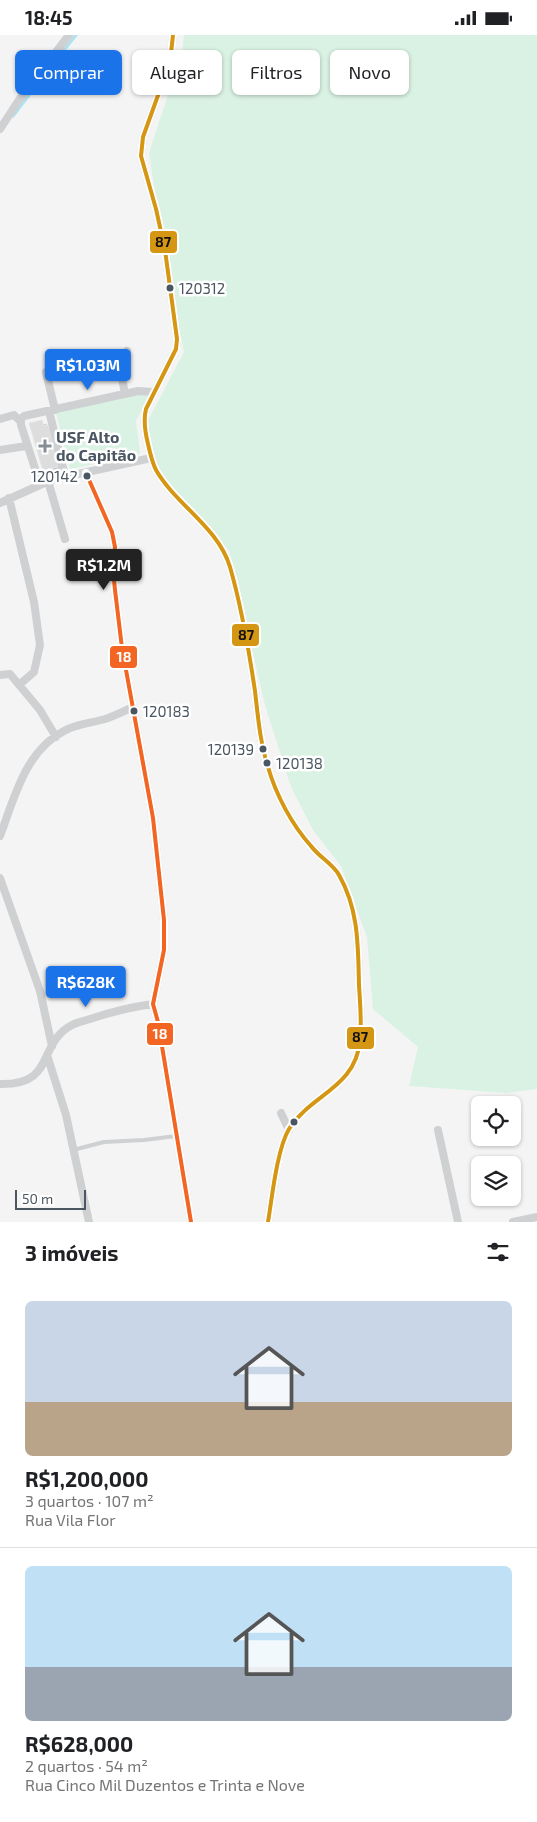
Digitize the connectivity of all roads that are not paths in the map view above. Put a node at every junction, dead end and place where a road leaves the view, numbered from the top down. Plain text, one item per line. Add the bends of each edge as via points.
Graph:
1 (69, 35) edge
2 (173, 35) edge
3 (0, 129) edge
4 (127, 351) dead end
5 (46, 372) dead end
6 (153, 392) junction
7 (125, 394) junction
8 (52, 410) junction
9 (0, 419) edge
10 (22, 419) junction
11 (26, 446) junction
12 (0, 450) edge
13 (151, 459) junction
14 (86, 473) junction
15 (65, 476) junction
16 (48, 481) junction
17 (40, 483) junction
18 (9, 498) junction
19 (0, 503) edge
20 (65, 539) dead end
21 (0, 675) edge
22 (18, 685) junction
23 (133, 707) junction
24 (56, 737) junction
25 (0, 836) edge
26 (0, 878) edge
27 (153, 1004) junction
28 (52, 1046) junction
29 (47, 1055) junction
30 (0, 1084) edge
31 (281, 1113) dead end
32 (289, 1130) junction
33 (438, 1130) dead end
34 (176, 1136) junction
35 (73, 1150) junction
36 (537, 1217) edge
37 (89, 1222) edge
38 (191, 1222) edge
39 (268, 1222) edge
40 (458, 1222) edge
41 (516, 1222) edge

1 - 3 street
2 - 6 street via 170,62 143,137 141,156 165,250 177,339 176,349
4 - 7 street via 120,367
5 - 8 street
6 - 7 street
6 - 13 street via 144,418
7 - 8 street
8 - 10 street
8 - 15 street
9 - 10 street via 14,415
10 - 11 street
11 - 12 street
11 - 17 street
13 - 14 street
13 - 32 street via 165,483 209,530 227,559 268,768 281,800 303,837 338,873 355,914 360,1041 355,1061 345,1077 296,1119
14 - 15 street
14 - 23 street via 112,532 115,595
15 - 16 street
16 - 17 street
16 - 20 street
17 - 18 street
18 - 19 street
18 - 22 street via 34,602 40,645 34,672
21 - 22 street via 10,674
22 - 24 street via 36,704
23 - 24 street via 106,719 71,728
23 - 27 street via 152,818 164,920 164,950
24 - 25 street via 31,761
26 - 28 street via 40,991
27 - 28 street via 125,1008 71,1025
27 - 34 street
28 - 29 street
29 - 30 street via 33,1077 24,1082
29 - 35 street
31 - 32 street
32 - 39 street via 276,1172
33 - 40 street
34 - 35 lane via 104,1142
34 - 38 street
35 - 37 street
36 - 41 street

